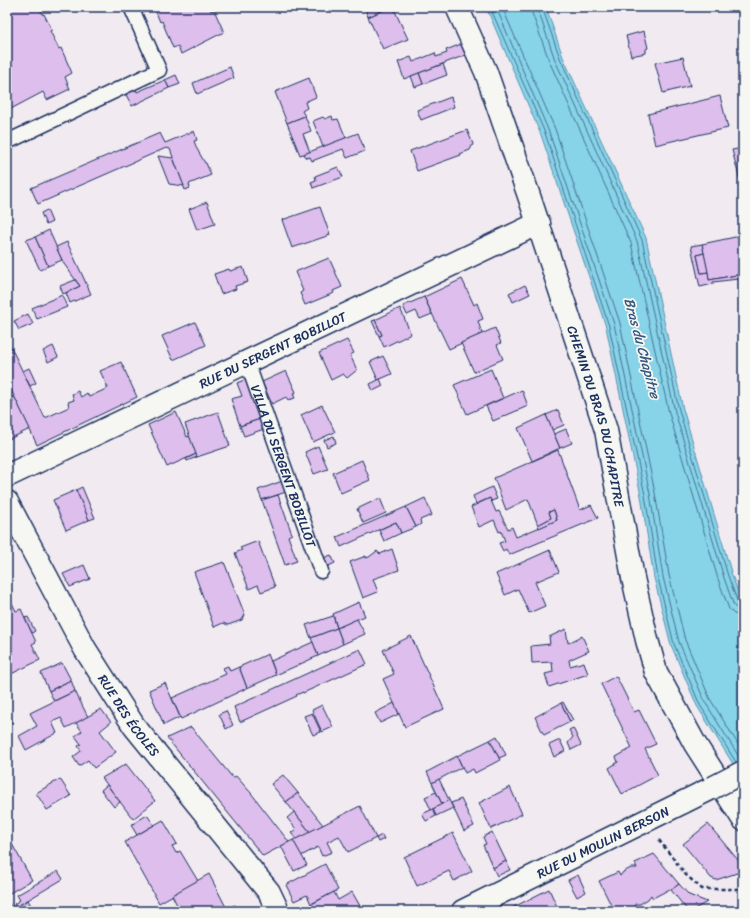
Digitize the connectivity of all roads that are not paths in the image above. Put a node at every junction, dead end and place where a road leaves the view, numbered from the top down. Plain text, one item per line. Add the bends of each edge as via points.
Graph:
1 (131, 7) edge
2 (457, 7) edge
3 (7, 142) edge
4 (539, 223) junction
5 (245, 362) junction
6 (7, 476) edge
7 (7, 502) edge
8 (321, 571) dead end
9 (743, 772) edge
10 (743, 819) edge
11 (278, 911) edge
12 (463, 911) edge

1 - 3 lane via 160,70
2 - 4 street, CHEMIN DU BRAS DU CHAPITRE via 486,72
4 - 5 street, RUE DU SERGENT BOBILLOT
4 - 10 street, CHEMIN DU BRAS DU CHAPITRE via 606,430 634,578 656,672 695,744
5 - 6 street, RUE DU SERGENT BOBILLOT
5 - 8 lane, VILLA DU SERGENT BOBILLOT
7 - 11 street, RUE DES ÉCOLES via 85,649 134,726 269,892
9 - 12 street, RUE DU MOULIN BERSON, bridge

